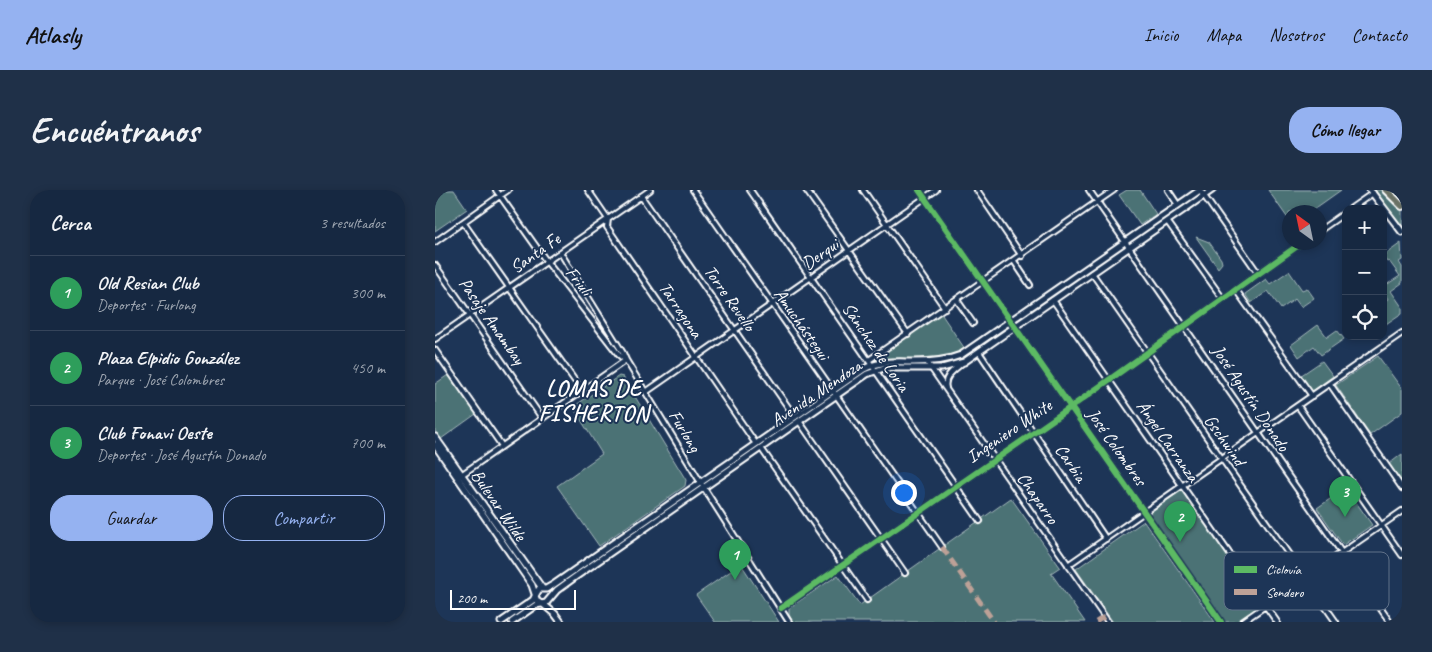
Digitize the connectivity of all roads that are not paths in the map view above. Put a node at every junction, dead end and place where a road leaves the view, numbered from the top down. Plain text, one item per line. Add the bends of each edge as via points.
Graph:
1 (496, 190) edge
2 (508, 190) edge
3 (588, 190) edge
4 (650, 190) edge
5 (693, 190) edge
6 (750, 190) edge
7 (806, 190) edge
8 (863, 190) edge
9 (919, 190) edge
10 (936, 190) edge
11 (977, 190) edge
12 (1089, 190) edge
13 (1115, 190) edge
14 (1168, 190) edge
15 (1200, 190) edge
16 (1212, 190) edge
17 (1386, 190) edge
18 (1371, 191) edge
19 (500, 196) junction
20 (641, 196) junction
21 (1204, 196) junction
22 (925, 198) junction
23 (1097, 202) junction
24 (1178, 205) junction
25 (1355, 205) edge
26 (1402, 206) edge
27 (1342, 215) edge
28 (608, 220) junction
29 (1167, 221) junction
30 (463, 222) junction
31 (887, 224) junction
32 (1327, 225) edge
33 (1402, 232) edge
34 (435, 242) edge
35 (1125, 242) junction
36 (1129, 247) junction
37 (849, 250) junction
38 (1291, 250) edge
39 (560, 252) junction
40 (1022, 256) junction
41 (1014, 261) junction
42 (547, 262) junction
43 (435, 265) edge
44 (1092, 273) junction
45 (1258, 273) junction
46 (811, 277) junction
47 (983, 282) junction
48 (1030, 285) dead end
49 (510, 287) junction
50 (1236, 290) junction
51 (1223, 299) junction
52 (957, 300) junction
53 (1053, 300) junction
54 (772, 304) junction
55 (945, 308) junction
56 (471, 314) junction
57 (1011, 322) junction
58 (973, 323) dead end
59 (1185, 326) junction
60 (1015, 327) junction
61 (735, 330) junction
62 (1402, 333) edge
63 (908, 334) junction
64 (435, 339) edge
65 (435, 350) edge
66 (979, 352) junction
67 (1147, 353) junction
68 (696, 357) junction
69 (626, 360) junction
70 (871, 362) junction
71 (927, 362) junction
72 (964, 362) junction
73 (932, 368) junction
74 (876, 370) junction
75 (1108, 380) junction
76 (1330, 384) junction
77 (947, 390) junction
78 (582, 391) junction
79 (646, 392) junction
80 (833, 394) junction
81 (1312, 396) junction
82 (1298, 406) junction
83 (1071, 407) junction
84 (542, 418) junction
85 (797, 419) junction
86 (1033, 432) junction
87 (1259, 433) junction
88 (435, 437) edge
89 (435, 445) edge
90 (502, 446) junction
91 (759, 446) junction
92 (994, 459) junction
93 (1222, 459) junction
94 (461, 475) junction
95 (702, 485) junction
96 (956, 486) junction
97 (1182, 486) junction
98 (1402, 488) edge
99 (1402, 511) edge
100 (917, 513) junction
101 (1144, 513) junction
102 (980, 521) dead end
103 (1381, 525) junction
104 (880, 539) junction
105 (1106, 539) junction
106 (942, 547) dead end
107 (1229, 552) edge
108 (1288, 552) edge
109 (1340, 552) edge
110 (1342, 552) edge
111 (1402, 555) edge
112 (843, 565) junction
113 (1069, 565) junction
114 (905, 574) dead end
115 (544, 589) junction
116 (535, 595) junction
117 (551, 597) junction
118 (867, 600) dead end
119 (542, 604) junction
120 (781, 608) junction
121 (1259, 610) edge
122 (1269, 610) edge
123 (1329, 610) edge
124 (1381, 610) edge
125 (555, 614) junction
126 (501, 622) edge
127 (512, 622) edge
128 (561, 622) edge
129 (789, 622) edge
130 (1108, 622) edge
131 (1221, 622) edge
132 (1242, 622) edge
133 (1277, 622) edge
134 (1337, 622) edge
135 (1390, 622) edge

1 - 19 street, Friuli
2 - 19 street
3 - 28 street, Tarragona
4 - 20 street, Santa Fe
5 - 54 street, Amuchástegui
6 - 46 street, Sánchez de Loria
7 - 37 street
8 - 31 street
9 - 22 street, José Colombres
10 - 22 street, Derqui
11 - 40 street
12 - 23 street, José Agustín Donado
13 - 23 street
14 - 24 street
15 - 21 street
15 - 24 main road, Avenida Mendoza
16 - 21 main road, Avenida Mendoza
17 - 26 highway
18 - 25 street
18 - 33 main road
19 - 30 street
19 - 42 street, Friuli
20 - 28 street, Santa Fe
20 - 61 street, Torre Revello
21 - 29 main road, Avenida Mendoza
21 - 45 street
22 - 31 street, Derqui
22 - 47 street, José Colombres
23 - 35 street, José Agustín Donado
23 - 40 street
24 - 35 main road, Avenida Mendoza
27 - 32 street
28 - 39 street, Santa Fe
28 - 68 street, Tarragona via 607,227
29 - 36 main road, Avenida Mendoza
29 - 51 street
30 - 34 street
30 - 49 street
31 - 37 street, Derqui
31 - 55 street
35 - 36 street, José Agustín Donado
35 - 57 main road, Avenida Mendoza
36 - 44 main road, Avenida Mendoza
36 - 59 street, José Agustín Donado
37 - 46 street, Derqui
37 - 63 street
38 - 45 street, Ingeniero White
39 - 42 street, Santa Fe
39 - 69 street, Furlong
40 - 41 street
41 - 47 street
41 - 48 street
42 - 49 street, Santa Fe
42 - 69 street, Friuli
43 - 56 street, Pasaje Amambay
44 - 53 main road, Avenida Mendoza
44 - 67 street, Gschwind
45 - 50 street, Ingeniero White
46 - 54 street, Derqui
46 - 70 street, Sánchez de Loria
47 - 52 street
47 - 57 street, José Colombres
49 - 56 street, Santa Fe
49 - 78 street
50 - 51 street, Ingeniero White
50 - 81 street
51 - 59 street, Ingeniero White
52 - 55 street
52 - 58 street
53 - 60 main road, Avenida Mendoza
53 - 75 street, Ángel Carranza
54 - 61 street, Derqui
54 - 80 street, Amuchástegui
55 - 63 street
56 - 64 street, Santa Fe
56 - 84 street, Pasaje Amambay
57 - 60 street, José Colombres
57 - 71 main road, Avenida Mendoza via 961,355
59 - 67 street, Ingeniero White
59 - 87 street, José Agustín Donado
60 - 66 main road, Avenida Mendoza
60 - 83 street, José Colombres
61 - 68 street, Derqui
61 - 85 street, Torre Revello
62 - 76 street
63 - 70 street
65 - 90 street
66 - 72 main road, Avenida Mendoza
66 - 86 street, Carbia
67 - 75 street, Ingeniero White
67 - 93 street, Gschwind
68 - 79 street, Derqui
68 - 91 street, Tarragona
69 - 78 street
69 - 79 street, Furlong
70 - 71 main road, Avenida Mendoza
70 - 74 street, Sánchez de Loria
70 - 80 main road, Avenida Mendoza
71 - 73 street, Chaparro
72 - 73 main road, Avenida Mendoza
72 - 77 street via 948,377 945,383
73 - 74 main road, Avenida Mendoza
73 - 77 street, Chaparro
74 - 80 main road, Avenida Mendoza
74 - 96 street, Sánchez de Loria
75 - 83 street, Ingeniero White
75 - 97 street, Ángel Carranza
76 - 81 street
76 - 98 street
77 - 92 street, Chaparro
78 - 84 street
79 - 95 street, Furlong
80 - 85 main road, Avenida Mendoza
80 - 100 street, Amuchástegui
81 - 82 street
82 - 87 street
82 - 103 street
83 - 86 street, Ingeniero White
83 - 101 street, José Colombres
84 - 90 street
85 - 91 main road, Avenida Mendoza
85 - 104 street, Torre Revello
86 - 92 street, Ingeniero White
86 - 105 street, Carbia
87 - 93 street
87 - 109 street, José Agustín Donado
88 - 94 main road, Bulevar Wilde
89 - 116 main road, Bulevar Wilde via 532,585
90 - 94 street
91 - 95 main road, Avenida Mendoza
91 - 112 street, Tarragona
92 - 96 street, Ingeniero White
92 - 113 street, Chaparro
93 - 97 street
93 - 108 street, Gschwind
94 - 115 main road, Bulevar Wilde
95 - 115 main road, Avenida Mendoza
95 - 117 main road, Avenida Mendoza
95 - 120 street, Furlong
96 - 100 street, Ingeniero White
96 - 102 street, Sánchez de Loria
97 - 101 street
97 - 107 street, Ángel Carranza
99 - 103 street
100 - 104 street, Ingeniero White
100 - 106 street, Amuchástegui
101 - 105 street
101 - 131 street, José Colombres
103 - 110 street
103 - 111 street
104 - 112 street, Ingeniero White
104 - 114 street, Torre Revello
105 - 113 street
112 - 118 street, Tarragona
112 - 120 street, Ingeniero White
113 - 130 street, Chaparro
115 - 116 main road, Avenida Mendoza
115 - 117 main road
116 - 119 main road
116 - 126 main road, Avenida Mendoza via 533,600
117 - 119 main road, Avenida Mendoza
117 - 125 main road
119 - 125 main road
119 - 127 main road, Avenida Mendoza
120 - 129 street, Furlong
121 - 132 street
122 - 133 street, Ángel Carranza
123 - 134 street, Gschwind
124 - 135 street, José Agustín Donado
125 - 128 main road

